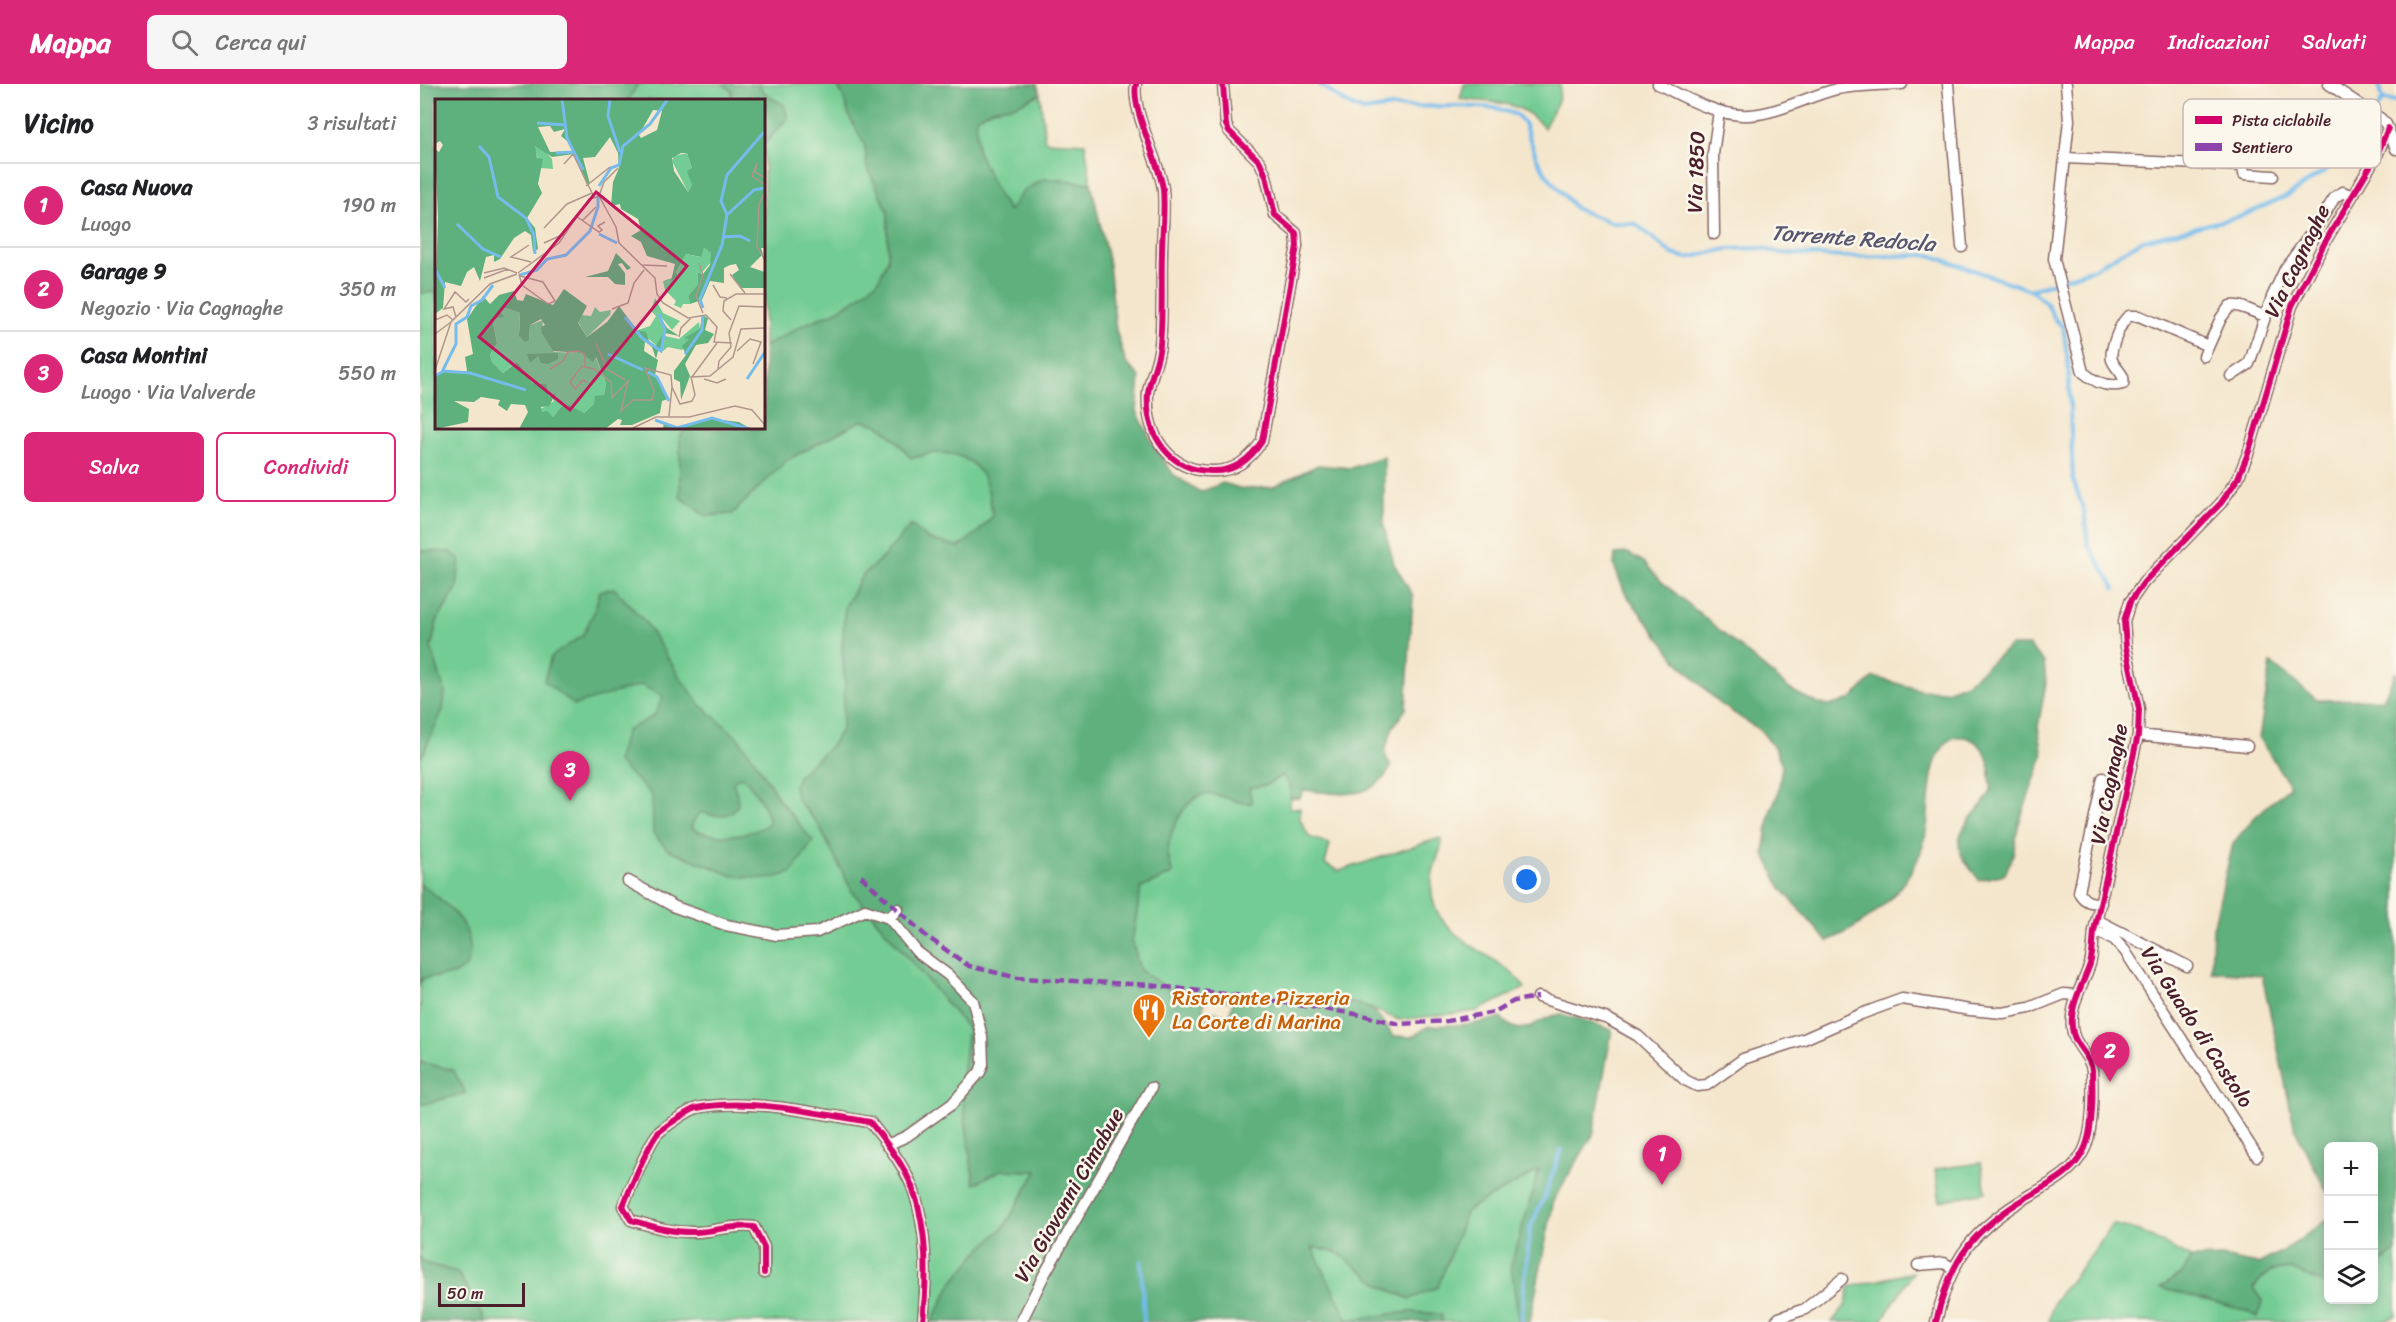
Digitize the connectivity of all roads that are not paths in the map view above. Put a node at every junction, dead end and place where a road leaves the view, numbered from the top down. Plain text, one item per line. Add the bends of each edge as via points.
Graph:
1 (1136, 84) edge
2 (1223, 84) edge
3 (1658, 84) edge
4 (1902, 84) edge
5 (1948, 84) edge
6 (2066, 84) edge
7 (2329, 84) edge
8 (1835, 87) edge
9 (2348, 89) edge
10 (1719, 111) junction
11 (2388, 125) edge
12 (2381, 145) edge
13 (2396, 149) edge
14 (2066, 158) junction
15 (2183, 163) edge
16 (2243, 168) edge
17 (2369, 168) edge
18 (2273, 176) dead end
19 (2352, 196) junction
20 (1714, 234) dead end
21 (1962, 247) dead end
22 (2266, 315) junction
23 (2230, 376) dead end
24 (2138, 735) junction
25 (2247, 746) dead end
26 (2103, 778) dead end
27 (628, 881) dead end
28 (2101, 903) junction
29 (898, 909) dead end
30 (890, 918) junction
31 (2096, 926) junction
32 (2187, 966) dead end
33 (2076, 995) junction
34 (1538, 998) dead end
35 (1151, 1088) dead end
36 (887, 1144) junction
37 (2257, 1156) dead end
38 (1918, 1264) dead end
39 (1953, 1268) junction
40 (764, 1273) dead end
41 (1842, 1279) dead end
42 (923, 1322) edge
43 (1021, 1322) edge
44 (1775, 1322) edge
45 (1936, 1322) edge

1 - 2 street via 1137,104 1163,190 1160,343 1148,392 1149,416 1152,431 1168,456 1193,469 1209,472 1232,468 1251,456 1262,441 1297,246 1296,233 1275,215 1260,162 1226,125
3 - 10 street, Via 1850
4 - 8 street, Via 1850
5 - 21 street
6 - 14 street
7 - 9 street
8 - 10 street, Via 1850 via 1749,115
10 - 20 street, Via 1850 via 1713,154
11 - 12 street, Via Cagnaghe
11 - 13 street
14 - 15 street
14 - 22 street via 2055,264 2083,372 2093,381 2109,385 2125,381 2112,360 2112,348 2130,316 2139,316 2206,351 2230,306 2238,304
16 - 18 street via 2244,174
17 - 19 street, Via Cagnaghe
19 - 22 street, Via Cagnaghe via 2343,192 2335,197 2285,269
19 - 24 street, Via Cagnaghe via 2292,306 2238,478 2221,503 2144,582 2130,602 2124,621 2139,709
22 - 23 street, Via Cagnaghe via 2249,364
24 - 25 street
24 - 28 street, Via Cagnaghe
26 - 28 street, Via Cagnaghe via 2079,892 2090,903
27 - 30 street via 675,907 726,925 777,935 817,932 865,910
28 - 31 street, Via Cagnaghe
29 - 30 street
30 - 36 street via 917,952 948,975 973,1001 982,1038 983,1064 952,1104 907,1136
31 - 32 street
31 - 33 street, Via Cagnaghe via 2090,963
31 - 37 street, Via Guado di Castolo via 2125,951
33 - 34 street via 2064,994 2029,1008 2003,1012 1902,999 1743,1059 1707,1085 1696,1086 1638,1036 1608,1019
33 - 39 street, Via Cagnaghe via 2073,1033 2092,1070 2085,1150 2064,1175 1982,1229
35 - 43 street, Via Giovanni Cimabue
36 - 40 street via 870,1122 739,1105 696,1108 657,1134 623,1206 632,1221 669,1231 754,1227 764,1247
36 - 42 street via 912,1188 926,1241
38 - 39 street via 1944,1263
39 - 45 street, Via Cagnaghe
41 - 44 street via 1805,1309

